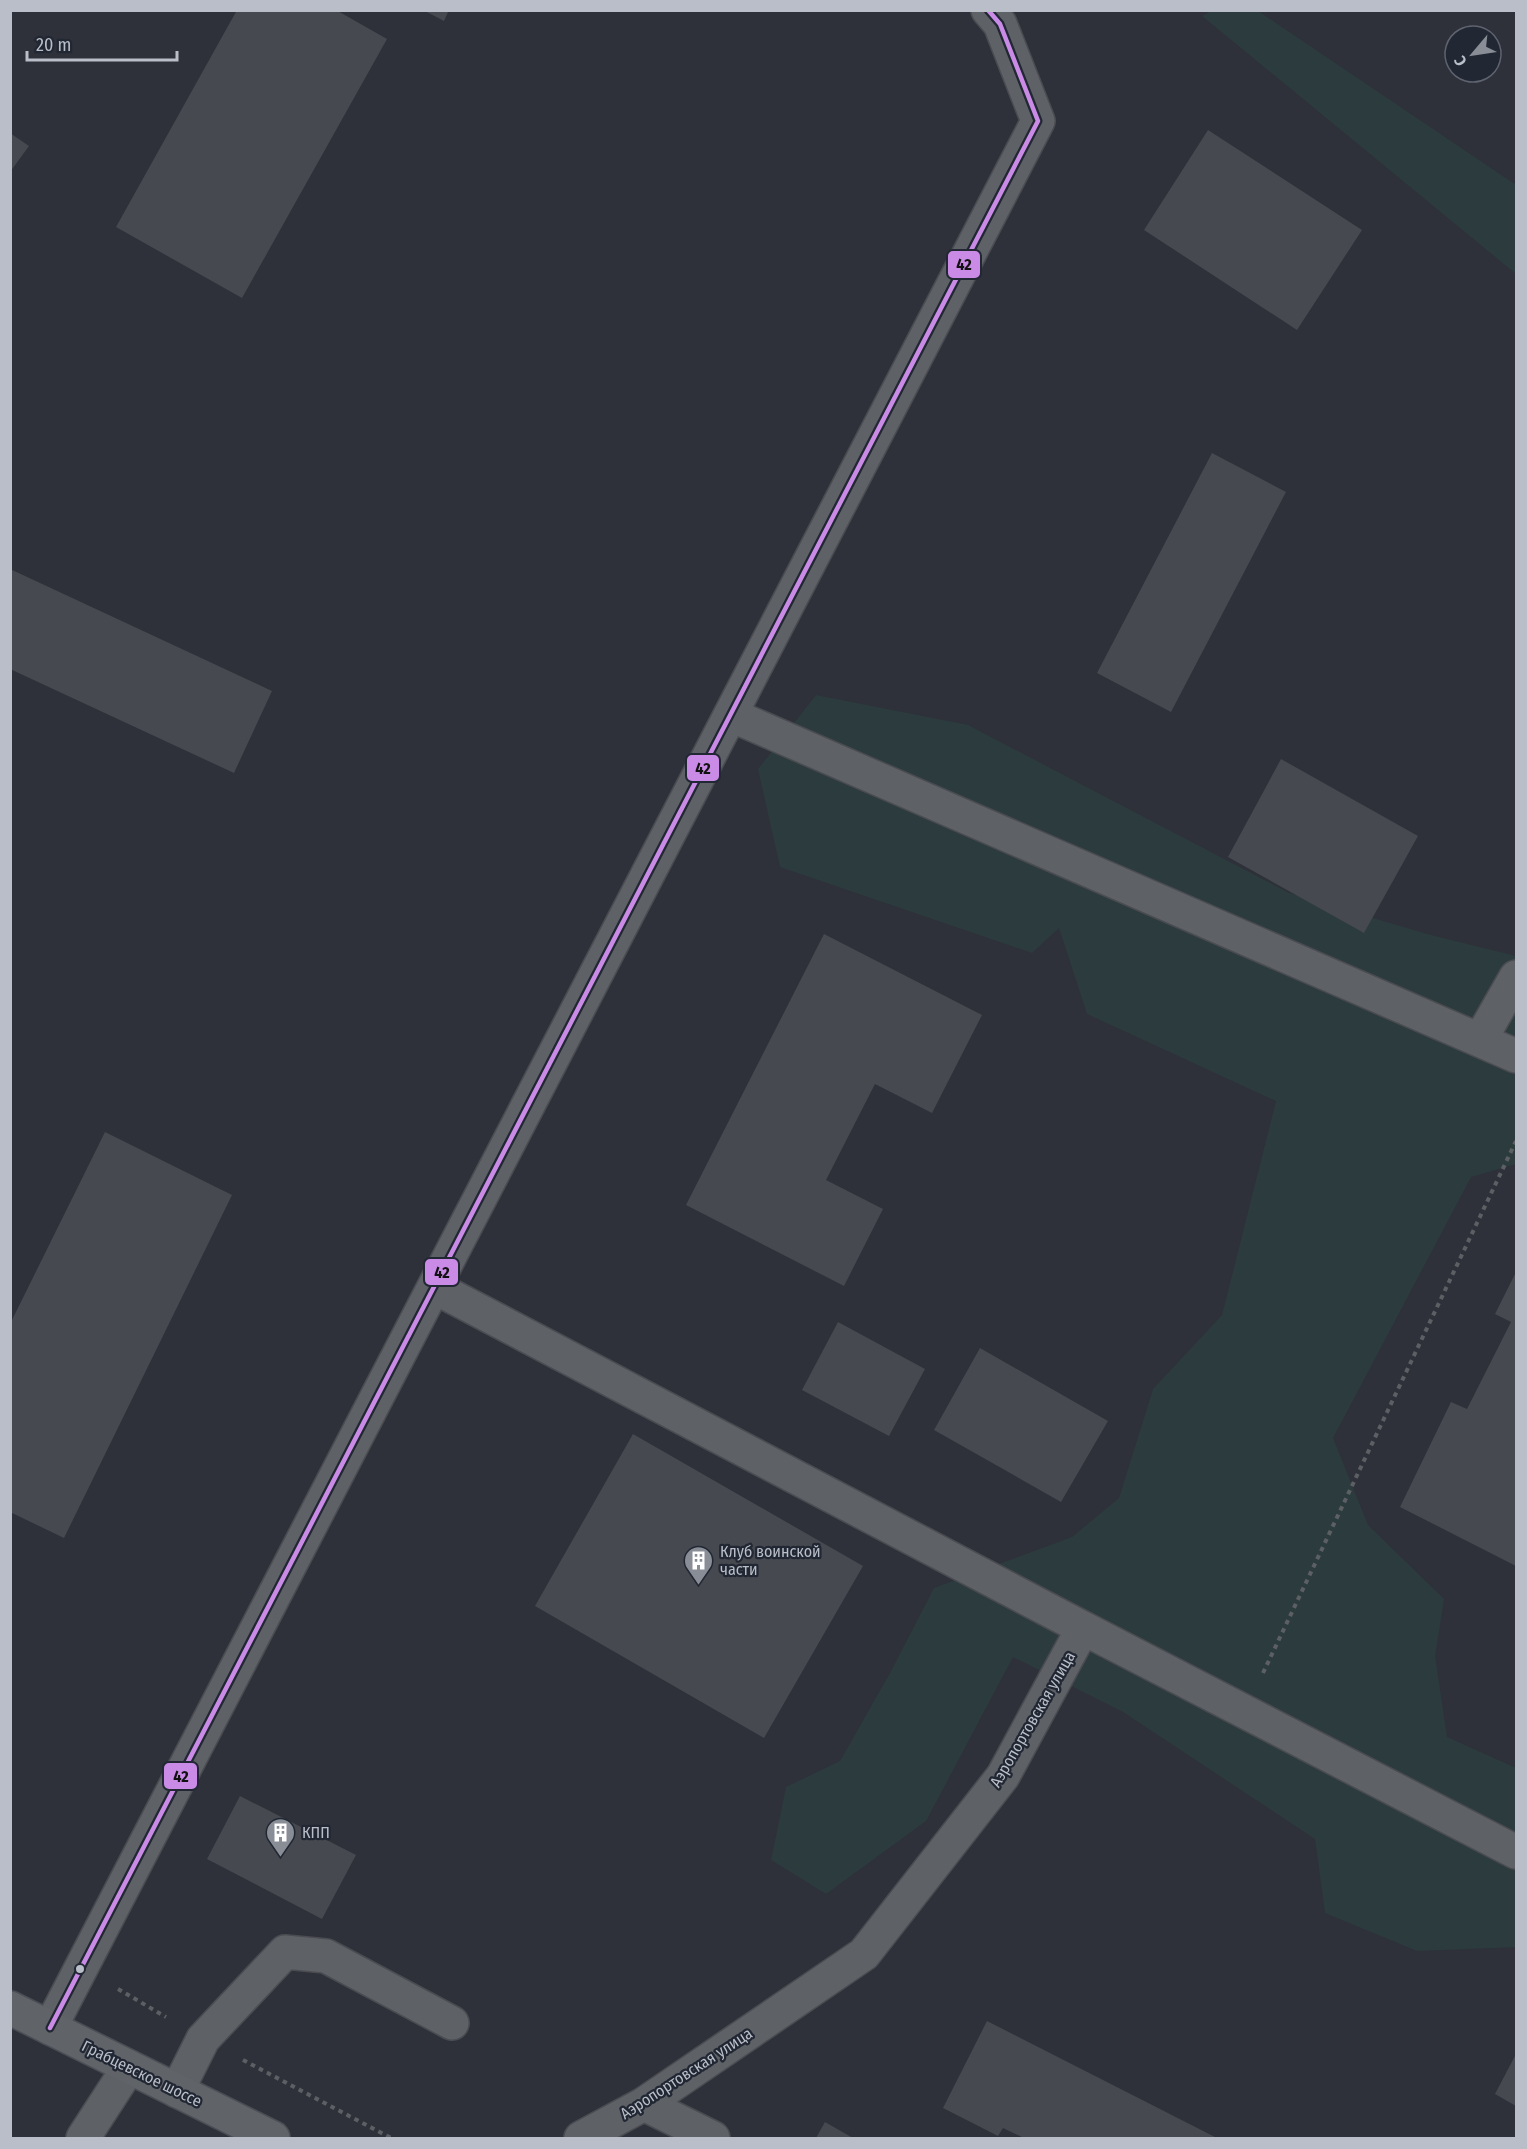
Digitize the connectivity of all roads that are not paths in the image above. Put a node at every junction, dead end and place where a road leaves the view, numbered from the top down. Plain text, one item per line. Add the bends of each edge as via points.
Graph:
1 (988, 10) edge
2 (730, 715) junction
3 (1516, 976) edge
4 (1480, 1040) junction
5 (1516, 1056) edge
6 (434, 1287) junction
7 (1083, 1628) junction
8 (1516, 1852) edge
9 (10, 2008) edge
10 (452, 2023) dead end
11 (50, 2028) junction
12 (129, 2067) junction
13 (177, 2091) junction
14 (644, 2104) junction
15 (83, 2139) edge
16 (273, 2139) edge
17 (581, 2139) edge
18 (713, 2139) edge

1 - 2 street via 1000,24 1038,121
2 - 4 street
2 - 6 street
3 - 4 street
4 - 5 street
6 - 7 street
6 - 11 street
7 - 8 street
7 - 14 street, Аэропортовская улица via 1003,1776 864,1954
9 - 11 main road, Грабцевское шоссе
10 - 13 street via 326,1956 285,1952 203,2039
11 - 12 main road, Грабцевское шоссе
12 - 13 main road, Грабцевское шоссе
12 - 15 street
13 - 16 main road, Грабцевское шоссе
14 - 17 street, Аэропортовская улица
14 - 18 street

